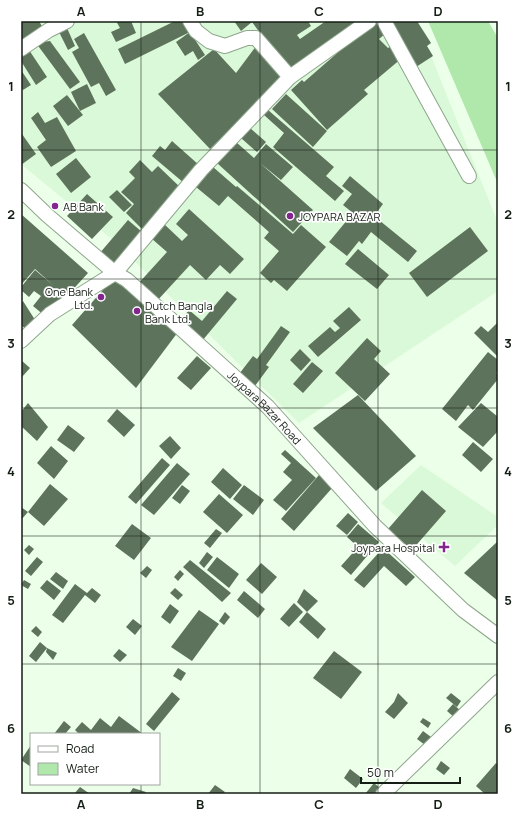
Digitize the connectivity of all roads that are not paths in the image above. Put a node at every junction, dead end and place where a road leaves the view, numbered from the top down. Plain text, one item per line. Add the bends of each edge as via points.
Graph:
1 (67, 21) edge
2 (190, 21) edge
3 (369, 21) edge
4 (384, 21) edge
5 (21, 49) edge
6 (290, 77) junction
7 (469, 176) dead end
8 (21, 190) edge
9 (115, 273) junction
10 (21, 341) edge
11 (498, 636) edge
12 (498, 682) edge
13 (383, 794) edge

1 - 5 street
2 - 6 street via 204,38 225,46 247,38 256,38
3 - 6 street
4 - 7 street
6 - 9 street via 201,170
8 - 9 street, Joypara Bazar Road
9 - 10 street via 50,314
9 - 11 street, Joypara Bazar Road via 127,280 268,407 375,526 463,610
12 - 13 street

